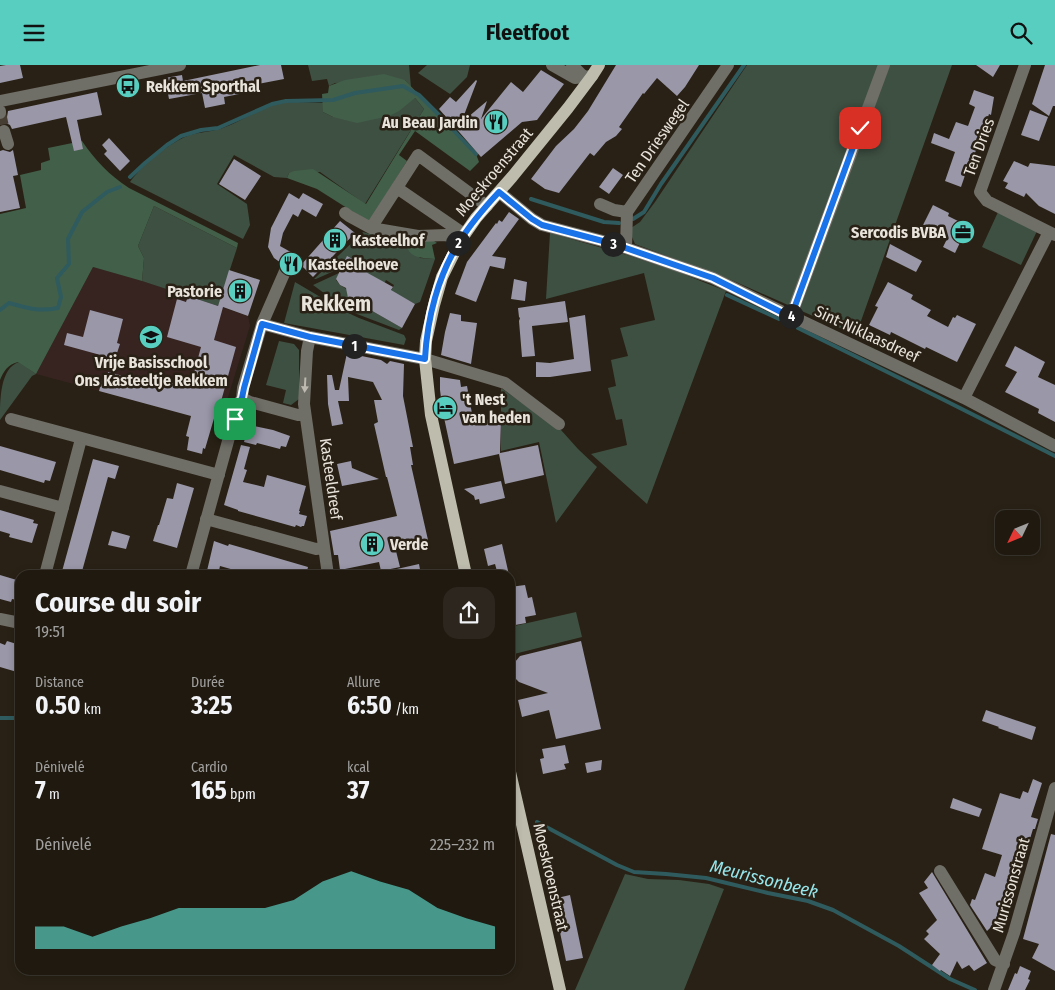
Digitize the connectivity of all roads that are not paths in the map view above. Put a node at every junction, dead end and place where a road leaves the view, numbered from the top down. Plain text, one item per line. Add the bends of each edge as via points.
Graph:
1 (180, 65) edge
2 (552, 65) edge
3 (572, 65) edge
4 (728, 65) edge
5 (884, 65) edge
6 (1025, 65) edge
7 (122, 71) edge
8 (591, 72) edge
9 (0, 101) edge
10 (4, 131) dead end
11 (8, 144) dead end
12 (397, 189) junction
13 (499, 192) junction
14 (600, 204) dead end
15 (487, 206) junction
16 (627, 212) junction
17 (345, 213) dead end
18 (371, 228) junction
19 (1052, 233) edge
20 (462, 238) junction
21 (626, 248) junction
22 (286, 269) dead end
23 (791, 317) junction
24 (262, 324) junction
25 (310, 337) junction
26 (421, 358) junction
27 (242, 398) junction
28 (964, 398) junction
29 (305, 414) junction
30 (10, 419) dead end
31 (559, 424) dead end
32 (81, 439) junction
33 (1055, 446) edge
34 (218, 475) junction
35 (0, 491) edge
36 (63, 508) junction
37 (206, 519) junction
38 (324, 548) junction
39 (46, 570) edge
40 (192, 570) edge
41 (327, 570) edge
42 (465, 570) edge
43 (0, 619) edge
44 (15, 622) edge
45 (1055, 788) edge
46 (515, 794) edge
47 (940, 871) dead end
48 (1004, 963) junction
49 (560, 990) edge
50 (994, 990) edge

1 - 7 street
2 - 8 street via 575,78
3 - 8 street
4 - 16 street, Ten Drieswegel
5 - 23 street
6 - 19 street, Ten Dries via 980,192 987,201
7 - 9 street
8 - 13 main road, Moeskroenstraat via 568,108
10 - 11 street
12 - 15 street via 418,155
12 - 18 street
12 - 20 street
13 - 15 main road, Moeskroenstraat
13 - 21 street, Sint-Niklaasdreef via 542,225
14 - 16 street
15 - 20 main road, Moeskroenstraat
16 - 21 street
17 - 18 street
18 - 20 street via 418,236
19 - 28 street, Ten Dries
20 - 26 main road, Moeskroenstraat via 442,277
21 - 23 street, Sint-Niklaasdreef via 713,278
22 - 24 street
23 - 28 street, Sint-Niklaasdreef
24 - 25 street
24 - 27 street
25 - 26 street
25 -> 29 street, Kasteeldreef
26 - 31 street via 504,383
26 - 42 main road, Moeskroenstraat
27 - 29 street via 298,415
27 - 34 street
28 - 33 street, Sint-Niklaasdreef
29 - 38 street, Kasteeldreef
30 - 32 street
32 - 34 street
32 - 36 street
34 - 37 street
35 - 36 street
36 - 39 street
37 - 38 street via 316,549
37 - 40 street
38 - 41 street, Kasteeldreef
43 - 44 street
45 - 48 street, Murissonstraat
46 - 49 main road, Moeskroenstraat
47 - 48 street via 995,960
48 - 50 street, Murissonstraat

